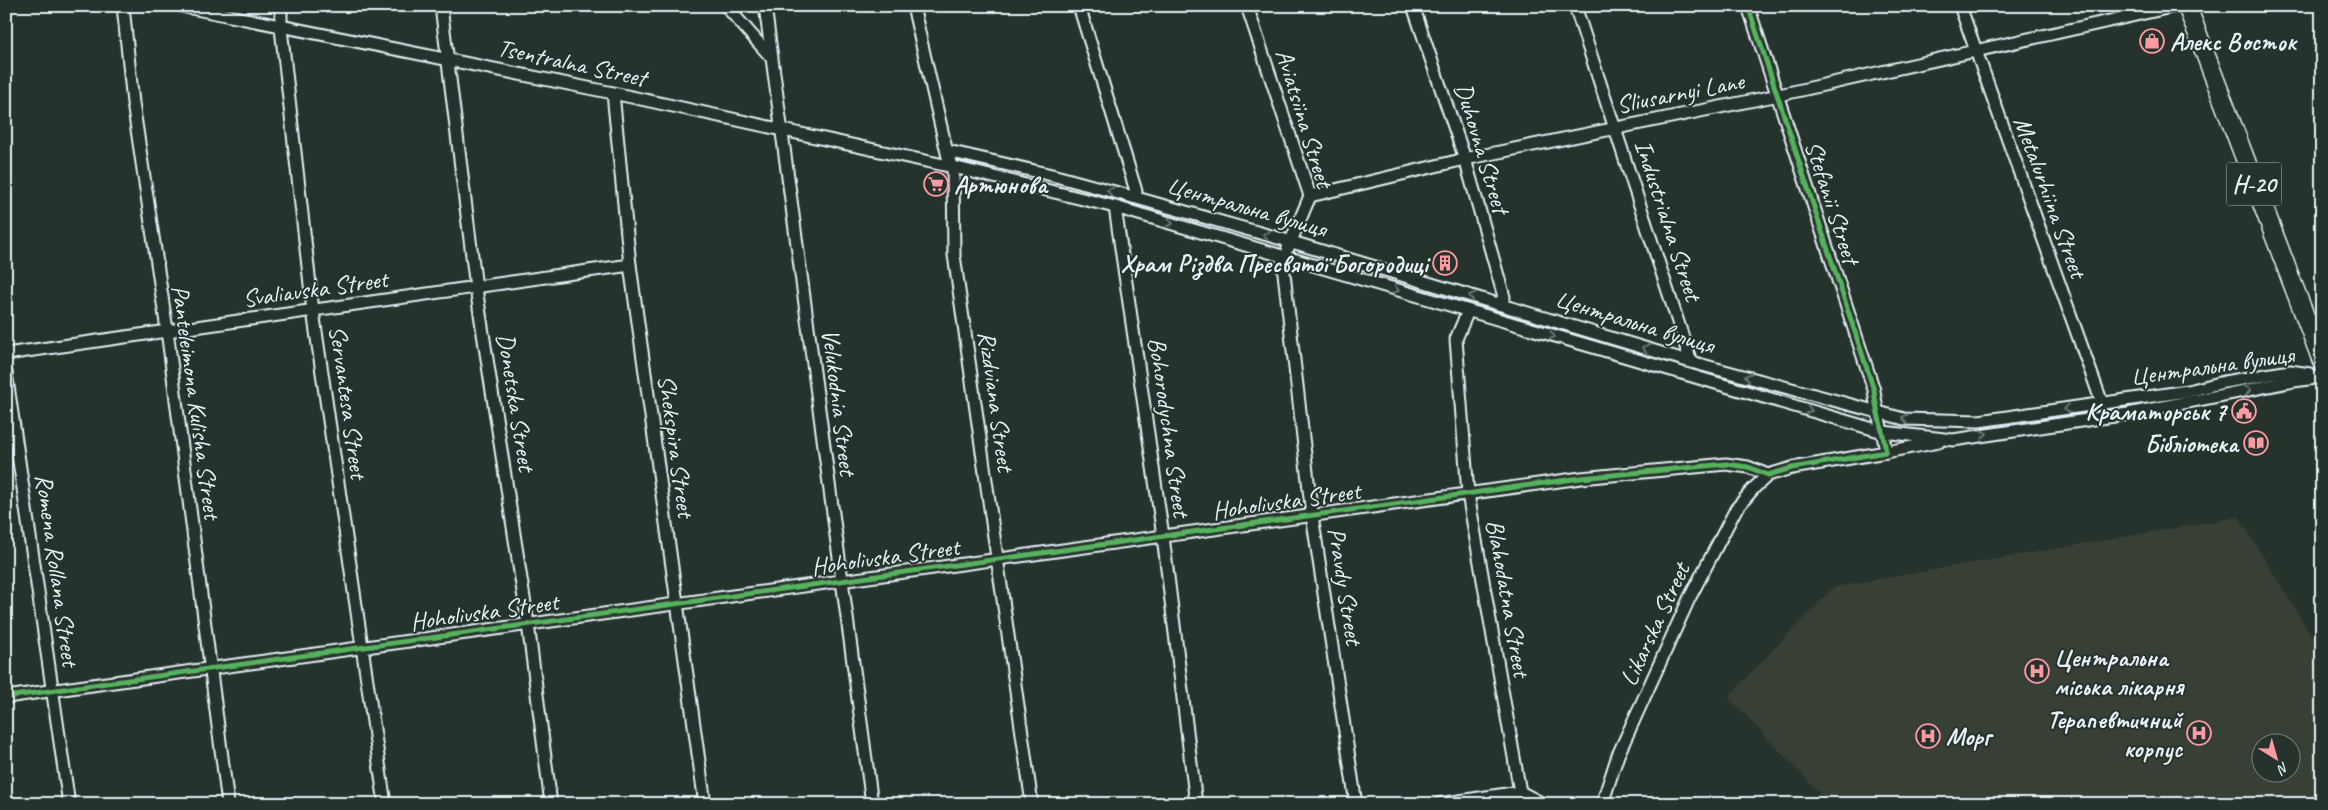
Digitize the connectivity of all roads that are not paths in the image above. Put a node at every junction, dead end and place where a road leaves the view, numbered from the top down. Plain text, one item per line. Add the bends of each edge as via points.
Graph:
1 (123, 6) edge
2 (181, 6) edge
3 (281, 6) edge
4 (441, 6) edge
5 (726, 6) edge
6 (765, 6) edge
7 (913, 6) edge
8 (1079, 6) edge
9 (1247, 6) edge
10 (1414, 6) edge
11 (1575, 6) edge
12 (1748, 6) edge
13 (1960, 6) edge
14 (2176, 6) edge
15 (2187, 6) edge
16 (282, 28) junction
17 (1974, 51) junction
18 (771, 57) junction
19 (448, 59) junction
20 (614, 93) junction
21 (1778, 95) junction
22 (1616, 128) junction
23 (782, 130) junction
24 (948, 151) junction
25 (1464, 159) junction
26 (953, 167) junction
27 (1310, 196) junction
28 (1133, 197) junction
29 (1115, 207) junction
30 (1292, 242) junction
31 (1282, 256) junction
32 (630, 265) junction
33 (476, 288) junction
34 (1499, 304) junction
35 (313, 311) junction
36 (1468, 312) junction
37 (167, 330) junction
38 (6, 354) edge
39 (2322, 361) edge
40 (1691, 362) junction
41 (6, 372) edge
42 (2322, 377) edge
43 (2102, 403) junction
44 (1876, 411) junction
45 (1884, 432) junction
46 (1952, 440) junction
47 (1886, 452) junction
48 (1768, 475) junction
49 (1468, 494) junction
50 (1312, 515) junction
51 (1163, 536) junction
52 (997, 559) junction
53 (841, 581) junction
54 (676, 604) junction
55 (528, 624) junction
56 (363, 647) junction
57 (209, 668) junction
58 (52, 690) junction
59 (6, 696) edge
60 (1519, 798) edge
61 (68, 804) edge
62 (228, 804) edge
63 (385, 804) edge
64 (552, 804) edge
65 (705, 804) edge
66 (872, 804) edge
67 (1032, 804) edge
68 (1196, 804) edge
69 (1356, 804) edge
70 (1439, 804) edge
71 (1543, 804) edge
72 (1602, 804) edge

1 - 37 street, Panteleimona Kulisha Street via 133,103
2 - 16 street, Tsentralna Street
3 - 16 street, Servantesa Street
4 - 19 street, Donetska Street
5 - 18 street
6 - 18 street, Velukodnia Street
7 - 24 street, Rizdviana Street
8 - 28 street via 1136,191
9 - 27 street, Aviatsiina Street
10 - 25 street, Duhovna Street
11 - 22 street, Industrialna Street
12 - 21 street, Stefanii Street
13 - 17 street, Metalurhiina Street
14 - 17 street, Sliusarnyi Lane
15 - 39 main road, Н-20
16 - 19 street, Tsentralna Street
16 - 35 street, Servantesa Street
17 - 21 street, Sliusarnyi Lane
17 - 43 street, Metalurhiina Street
18 - 23 street, Velukodnia Street
19 - 20 street, Tsentralna Street
19 - 33 street, Donetska Street
20 - 23 street, Tsentralna Street
20 - 32 street, Shekspira Street
21 - 22 street, Sliusarnyi Lane
21 - 44 street, Stefanii Street via 1874,390
22 - 25 street, Sliusarnyi Lane
22 - 40 street, Industrialna Street
23 - 26 street, Tsentralna Street
23 - 53 street, Velukodnia Street
24 - 26 street, Rizdviana Street
28 -> 24 street, Центральна вулиця
25 - 27 street, Sliusarnyi Lane
25 - 34 street, Duhovna Street via 1504,297
26 - 29 street, Центральна вулиця
26 - 52 street, Rizdviana Street via 954,254
27 - 30 street, Aviatsiina Street
30 -> 28 street, Центральна вулиця
29 -> 31 street, Центральна вулиця
29 - 51 street, Bohorodychna Street
30 - 31 street, Aviatsiina Street
34 -> 30 street, Центральна вулиця
31 -> 36 street, Центральна вулиця
31 - 50 street, Pravdy Street
32 - 33 street, Svaliavska Street
32 - 54 street, Shekspira Street
33 - 35 street, Svaliavska Street
33 - 55 street, Donetska Street
40 -> 34 street, Центральна вулиця
35 - 37 street, Svaliavska Street
35 - 56 street, Servantesa Street
36 -> 45 street, Центральна вулиця
36 - 49 street, Blahodatna Street via 1456,339
37 - 38 street, Svaliavska Street
37 - 57 street, Panteleimona Kulisha Street
44 -> 40 street, Центральна вулиця
41 - 58 street, Romena Rollana Street
42 - 43 street, Центральна вулиця via 2290,371 2188,391
46 -> 42 street via 2128,414
43 -> 44 street, Центральна вулиця via 1980,422 1904,419
44 - 45 street, Stefanii Street
45 - 46 street
45 - 47 street, Stefanii Street
46 - 47 street
47 - 48 street
48 - 49 street, Hoholivska Street via 1748,467 1726,464 1581,478
48 - 72 street, Likarska Street via 1736,509 1689,599 1618,755
49 - 50 street, Hoholivska Street
49 - 60 street, Blahodatna Street
50 - 51 street, Hoholivska Street
50 - 69 street, Pravdy Street
51 - 52 street, Hoholivska Street
51 - 68 street, Bohorodychna Street
52 - 53 street, Hoholivska Street
52 - 67 street, Rizdviana Street
53 - 54 street, Hoholivska Street
53 - 66 street, Velukodnia Street
54 - 55 street, Hoholivska Street
54 - 65 street, Shekspira Street
55 - 56 street, Hoholivska Street
55 - 64 street, Donetska Street
56 - 57 street, Hoholivska Street
56 - 63 street, Servantesa Street
57 - 58 street, Hoholivska Street
57 - 62 street, Panteleimona Kulisha Street
58 - 59 street, Hoholivska Street
58 - 61 street, Romena Rollana Street
60 - 70 street
60 - 71 street

